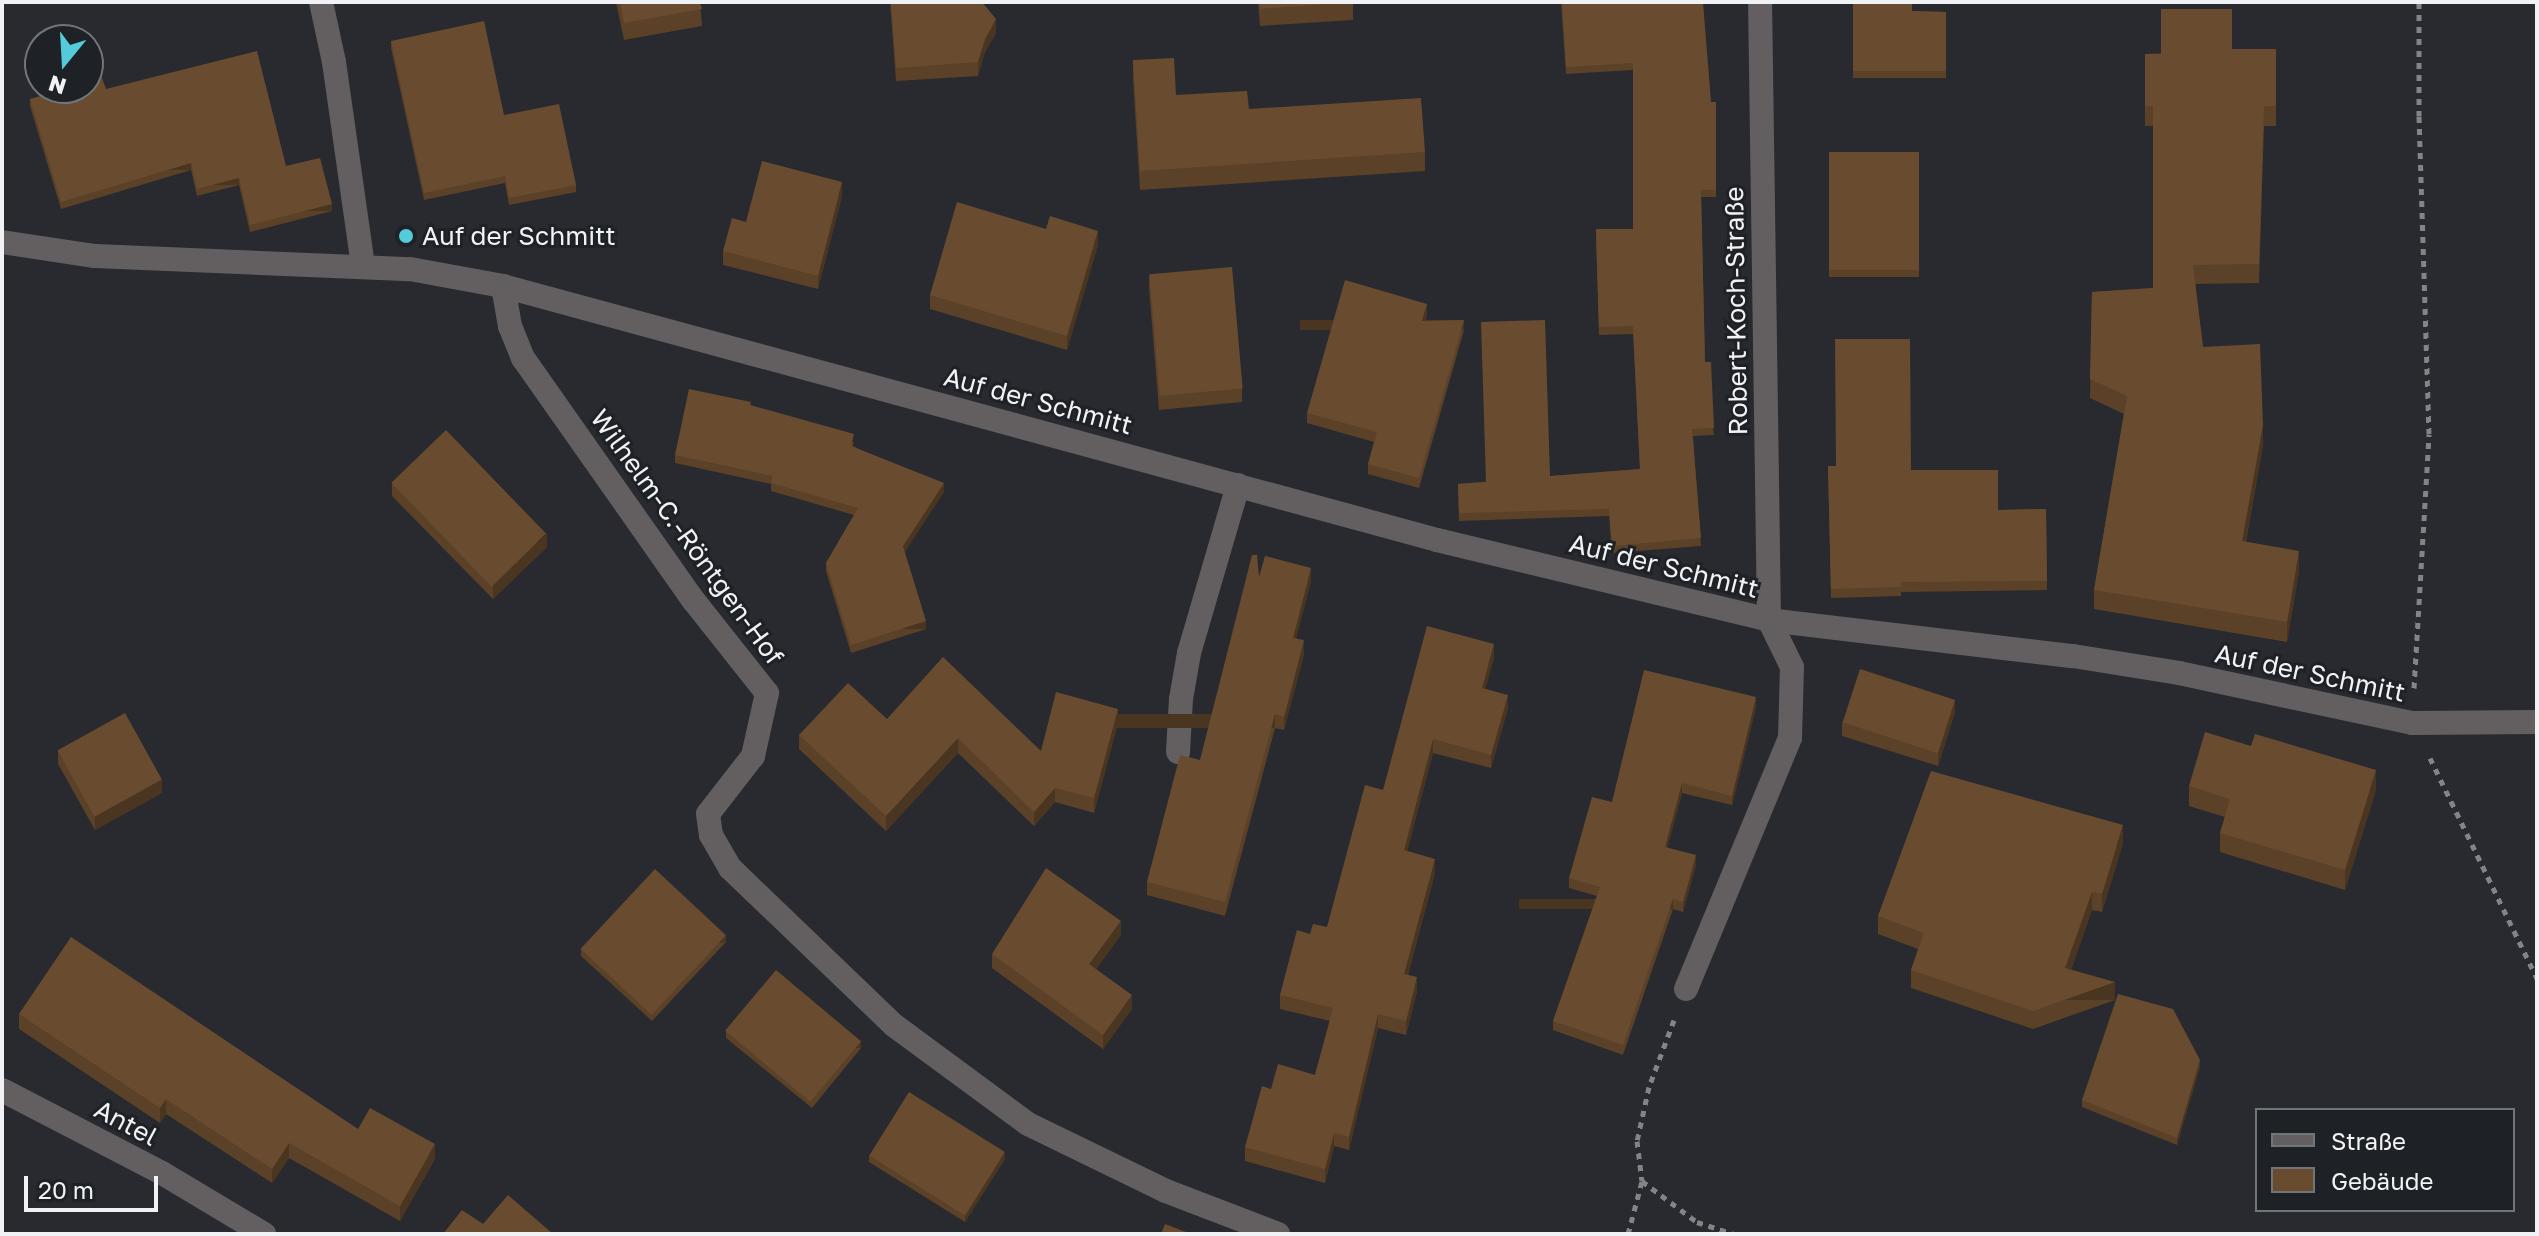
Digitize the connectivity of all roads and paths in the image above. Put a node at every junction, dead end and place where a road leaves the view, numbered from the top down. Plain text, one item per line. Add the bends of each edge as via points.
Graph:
1 (321, 2) edge
2 (1760, 2) edge
3 (2419, 2) edge
4 (2, 242) edge
5 (363, 265) junction
6 (503, 286) junction
7 (1238, 485) junction
8 (1769, 620) junction
9 (2537, 722) edge
10 (2412, 723) junction
11 (1178, 752) edge
12 (2537, 978) edge
13 (1686, 989) joint
14 (2, 1090) edge
15 (1642, 1181) junction
16 (264, 1234) edge
17 (1278, 1234) edge
18 (1628, 1234) edge
19 (1734, 1234) edge

1 - 5 street
2 - 8 street, Robert-Koch-Straße
3 - 10 path via 2429,434
4 - 5 street, Auf der Schmitt via 95,256
5 - 6 street, Auf der Schmitt
6 - 7 street, Auf der Schmitt
6 - 17 street, Wilhelm-C.-Röntgen-Hof via 523,358 694,601 767,693 753,756 708,814 711,835 730,868 895,1026 1028,1124 1166,1191
7 - 8 street, Auf der Schmitt via 1437,540
7 - 11 street via 1189,653
8 - 10 street, Auf der Schmitt via 2073,656
8 - 13 street, Auf der Schmitt via 1792,667 1790,738
9 - 10 street, Auf der Schmitt
10 - 12 path
13 - 15 path via 1649,1087 1637,1141
14 - 16 street, Antel via 162,1173
15 - 18 path
15 - 19 path via 1697,1222

